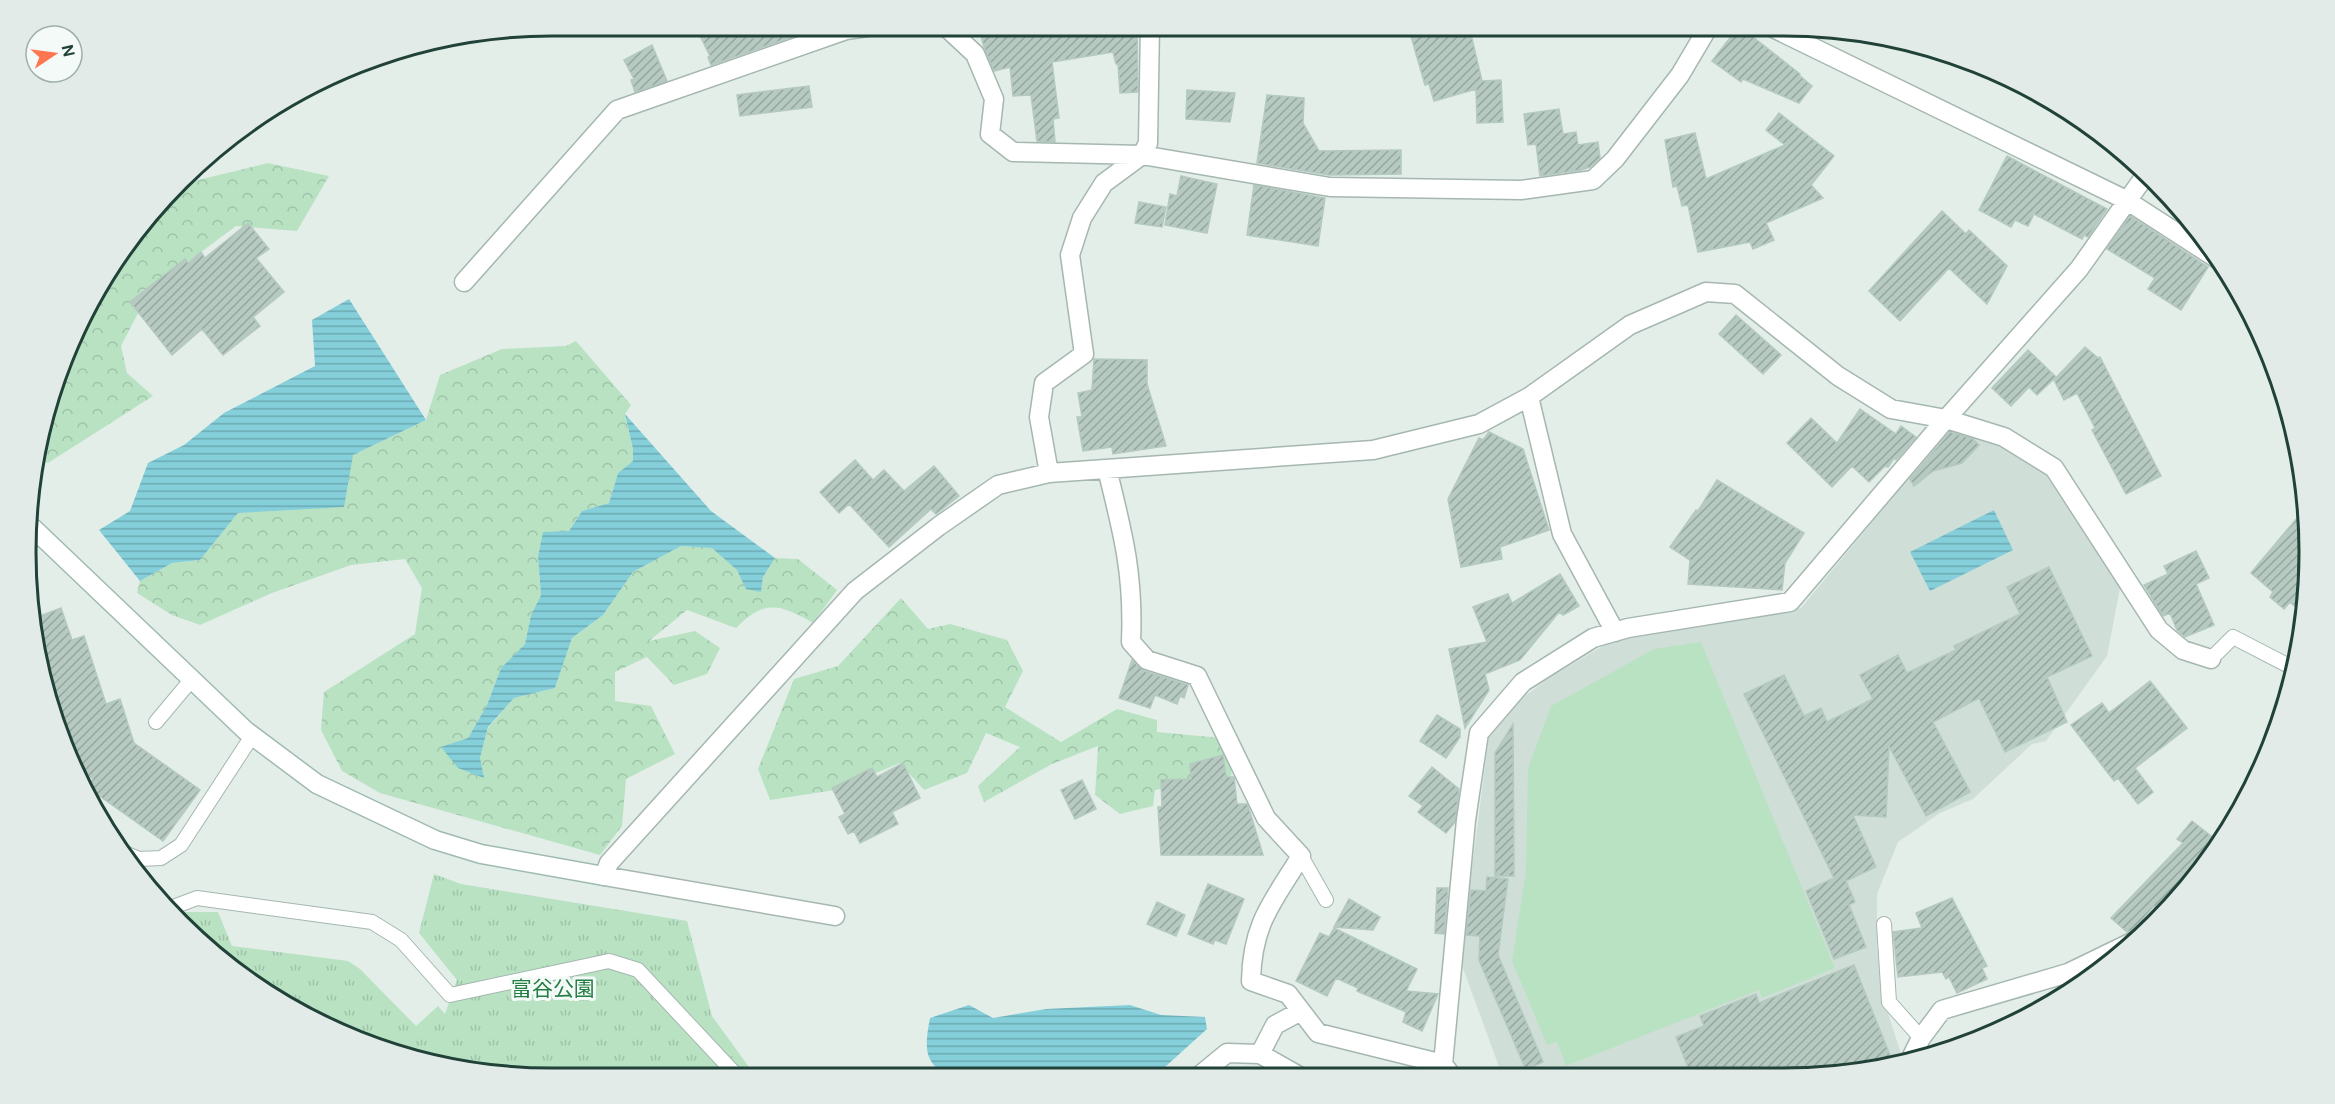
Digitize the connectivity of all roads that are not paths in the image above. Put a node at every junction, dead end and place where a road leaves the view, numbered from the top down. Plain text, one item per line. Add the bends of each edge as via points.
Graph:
1 (829, 36) edge
2 (953, 36) edge
3 (1150, 36) edge
4 (1703, 36) edge
5 (1790, 36) edge
6 (1142, 155) junction
7 (2141, 180) edge
8 (2126, 200) junction
9 (2199, 247) edge
10 (464, 282) dead end
11 (1529, 397) junction
12 (1946, 419) junction
13 (1107, 469) junction
14 (1049, 473) junction
15 (37, 531) edge
16 (1615, 632) junction
17 (2211, 659) joint
18 (2286, 664) edge
19 (192, 679) junction
20 (156, 722) dead end
21 (252, 736) junction
22 (1301, 856) junction
23 (137, 858) edge
24 (604, 876) junction
25 (1326, 900) dead end
26 (177, 906) edge
27 (835, 916) dead end
28 (1884, 924) dead end
29 (2103, 956) edge
30 (1301, 1011) junction
31 (1921, 1038) junction
32 (1915, 1051) edge
33 (1260, 1054) junction
34 (730, 1068) edge
35 (1209, 1068) edge
36 (1285, 1068) edge
37 (1440, 1068) edge
38 (1447, 1068) edge

1 - 10 street via 617,110
2 - 6 street via 975,54 994,99 990,134 1013,152
3 - 6 street via 1148,143
4 - 6 street via 1680,75 1616,159 1593,180 1521,190 1330,187
5 - 8 street
6 - 14 street via 1104,183 1082,218 1070,255 1084,354 1044,383 1039,417
7 - 8 street
8 - 9 street
8 - 12 street via 2079,269
11 - 12 street via 1630,325 1706,292 1735,294 1838,376 1891,408
11 - 13 street via 1479,424 1373,450
11 - 16 street via 1562,534
12 - 16 street via 1790,602
12 - 17 street via 2004,437 2054,468 2159,630 2183,650
13 - 14 street
13 - 22 street via 1127,549 1133,600 1131,642 1147,660 1197,676 1266,818
14 - 24 street via 998,485 855,591 609,863
15 - 19 street
16 - 38 street via 1593,638 1523,682 1479,733 1466,820
17 - 18 lane via 2233,637
19 - 20 lane
19 - 21 street
21 - 23 lane via 182,845 161,858
21 - 24 street via 317,784 435,840 481,854
22 - 25 lane
22 - 30 street via 1260,922 1252,952 1251,981 1287,994
24 - 27 street
26 - 34 lane via 197,898 372,922 401,940 450,995 609,961 638,970
28 - 31 lane via 1889,1002
29 - 31 street via 2068,973 1942,1010
30 - 33 street via 1275,1025
30 - 37 street via 1318,1033
31 - 32 street
33 - 35 street via 1227,1053
33 - 36 street

